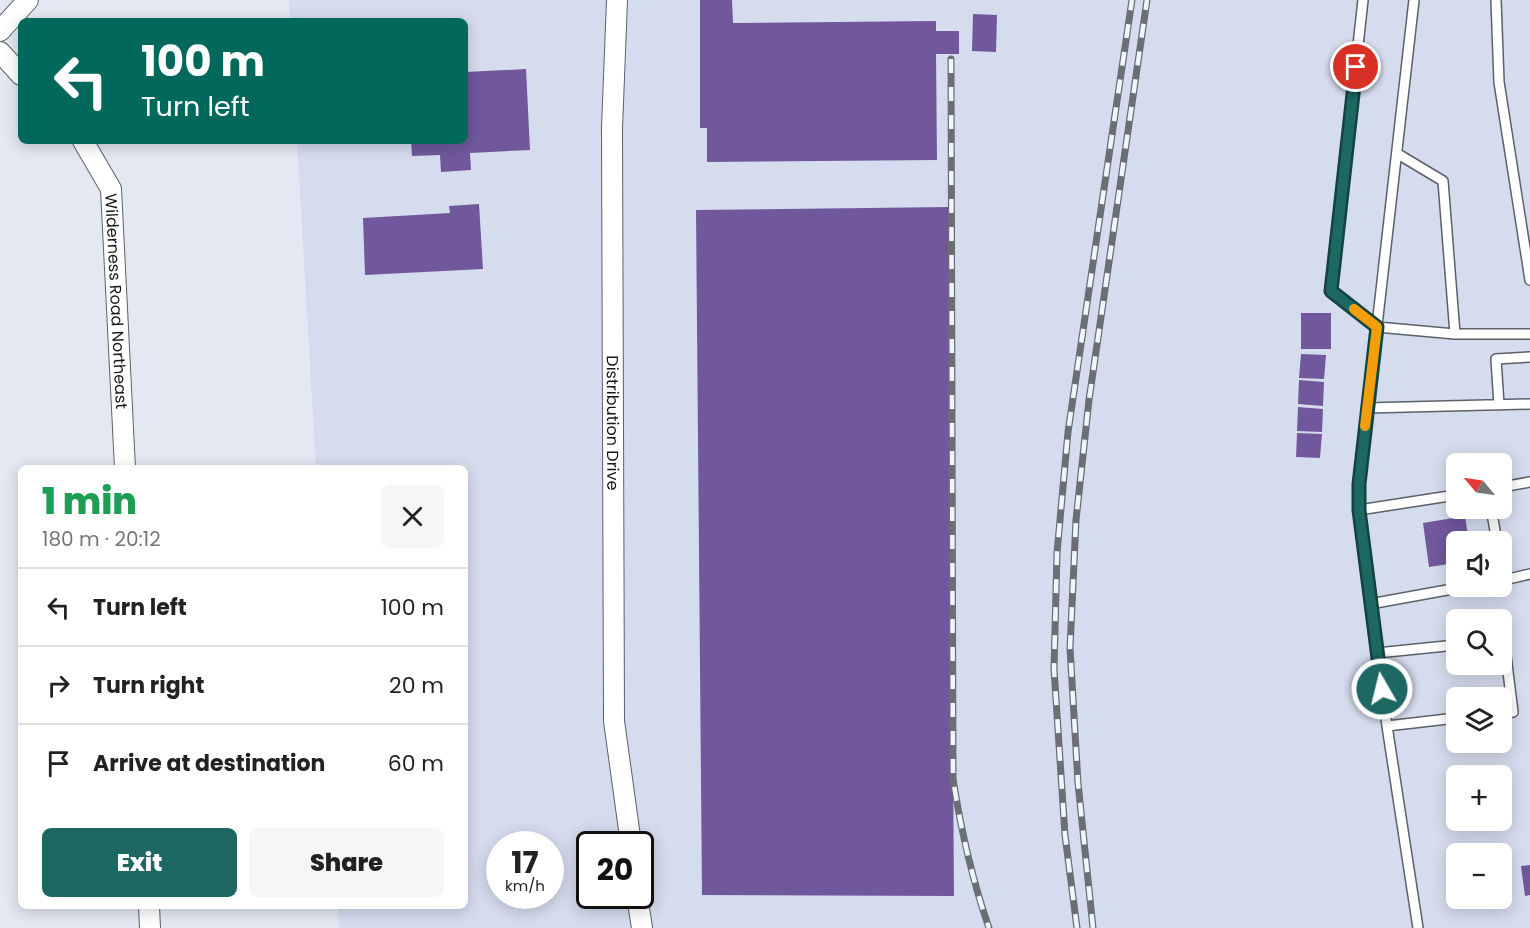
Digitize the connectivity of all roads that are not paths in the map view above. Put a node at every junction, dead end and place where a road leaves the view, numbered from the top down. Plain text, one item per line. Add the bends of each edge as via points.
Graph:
1 (28, 0) edge
2 (617, 0) edge
3 (1363, 0) edge
4 (1414, 0) edge
5 (1496, 0) edge
6 (0, 30) edge
7 (0, 52) edge
8 (18, 72) edge
9 (85, 144) edge
10 (1398, 154) junction
11 (1530, 280) edge
12 (1377, 327) junction
13 (1455, 334) junction
14 (1530, 334) edge
15 (1530, 357) edge
16 (1530, 404) edge
17 (1498, 405) junction
18 (1368, 408) junction
19 (125, 465) edge
20 (1530, 482) edge
21 (1512, 486) edge
22 (1446, 497) edge
23 (1359, 510) junction
24 (1530, 574) edge
25 (1512, 578) edge
26 (1446, 590) edge
27 (1370, 604) junction
28 (1446, 646) edge
29 (1377, 653) junction
30 (1446, 719) edge
31 (1387, 726) junction
32 (629, 831) edge
33 (149, 909) edge
34 (640, 909) edge
35 (150, 928) edge
36 (642, 928) edge
37 (1418, 928) edge

1 - 6 street
2 - 32 street, Distribution Drive via 612,128 614,721
3 - 12 lane via 1331,291
4 - 10 lane
5 - 11 lane via 1499,82
7 - 8 street
9 - 19 street, Wilderness Road Northeast via 111,189
10 - 12 lane
10 - 13 lane via 1443,181
12 - 13 lane
12 - 18 lane
13 - 14 lane
15 - 17 lane via 1496,358
16 - 17 lane
17 - 18 lane
18 - 23 lane
20 - 21 lane
22 - 23 lane
23 - 27 lane
24 - 25 lane
26 - 27 lane
27 - 29 lane
28 - 29 lane
29 - 31 lane
30 - 31 lane
31 - 37 lane
33 - 35 street
34 - 36 street

